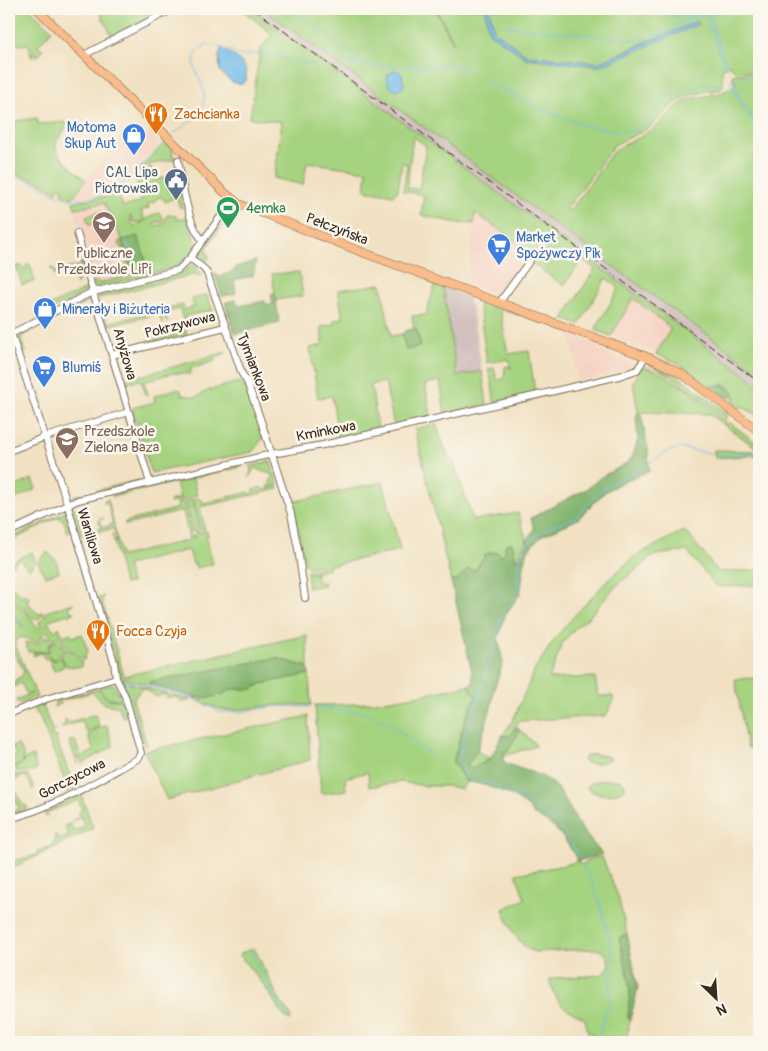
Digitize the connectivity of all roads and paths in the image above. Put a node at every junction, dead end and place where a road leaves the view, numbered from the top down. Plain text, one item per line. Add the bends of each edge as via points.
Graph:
1 (37, 9) edge
2 (173, 9) edge
3 (84, 55) junction
4 (178, 160) dead end
5 (233, 200) junction
6 (77, 233) dead end
7 (204, 240) junction
8 (533, 256) dead end
9 (190, 258) junction
10 (93, 292) junction
11 (499, 303) junction
12 (9, 327) edge
13 (225, 327) junction
14 (10, 335) edge
15 (112, 355) junction
16 (646, 356) junction
17 (129, 412) junction
18 (759, 431) edge
19 (45, 437) junction
20 (9, 450) edge
21 (272, 454) junction
22 (150, 483) junction
23 (67, 504) junction
24 (9, 532) edge
25 (305, 598) dead end
26 (116, 678) junction
27 (9, 714) edge
28 (141, 753) joint
29 (9, 819) edge

1 - 3 main road, Pełczyńska
2 - 3 street
3 - 5 main road, Pełczyńska
4 - 7 street via 194,226
5 - 7 street
5 - 11 main road, Pełczyńska via 264,215
6 - 10 street, Anyżowa
7 - 9 street
8 - 11 street
9 - 10 street via 172,272
9 - 13 street, Tymiankowa via 207,273
10 - 14 street
10 - 15 street, Anyżowa
11 - 16 main road, Pełczyńska
12 - 14 street, Waniliowa
13 - 15 street, Pokrzywowa
13 - 21 street, Tymiankowa
14 - 19 street, Waniliowa
15 - 17 street, Anyżowa
16 - 18 main road, Pełczyńska via 694,383
16 - 21 street, Kminkowa via 637,370 619,376 323,446
17 - 19 street
17 - 22 street, Anyżowa
19 - 20 street
19 - 23 street, Waniliowa
21 - 22 street, Kminkowa
21 - 25 street, Tymiankowa via 292,517
22 - 23 street, Kminkowa
23 - 24 street, Kminkowa
23 - 26 street, Waniliowa
26 - 27 street
26 - 28 street, Waniliowa via 125,696
28 - 29 street, Gorczycowa via 137,759 66,798

